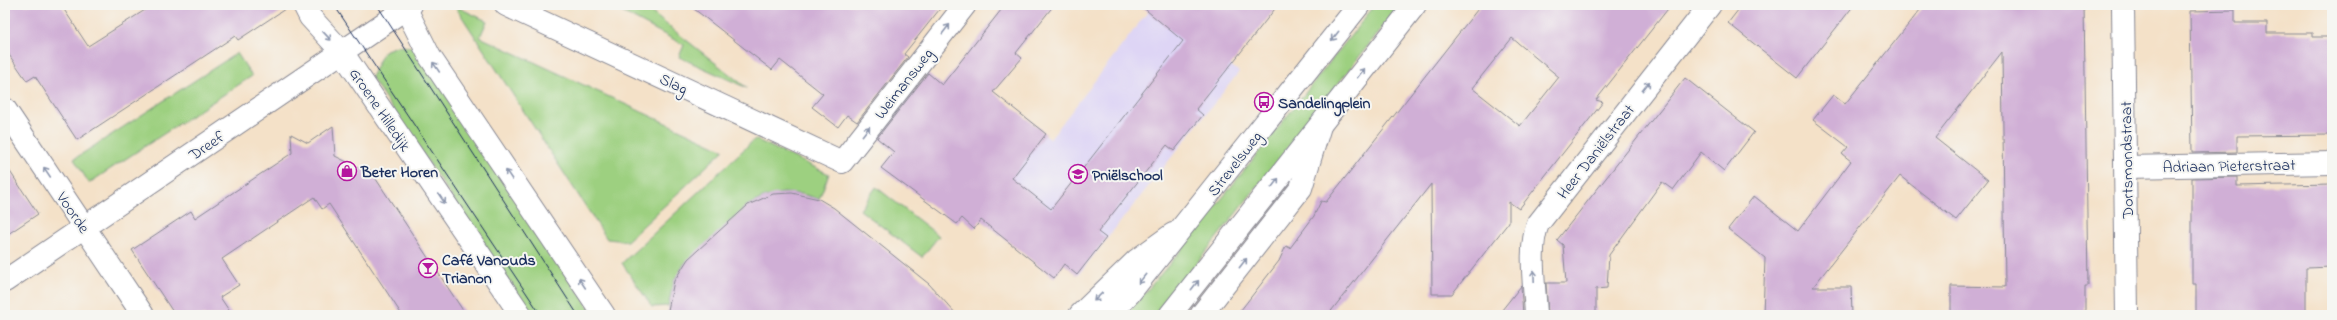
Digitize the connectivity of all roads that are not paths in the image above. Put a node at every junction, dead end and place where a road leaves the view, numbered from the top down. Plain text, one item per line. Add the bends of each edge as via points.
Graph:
1 (304, 5) edge
2 (506, 5) edge
3 (965, 5) edge
4 (1359, 5) edge
5 (1415, 5) edge
6 (1710, 5) edge
7 (2123, 5) edge
8 (407, 6) edge
9 (342, 52) junction
10 (5, 109) edge
11 (1320, 126) junction
12 (842, 162) joint
13 (2332, 163) edge
14 (2126, 167) junction
15 (1184, 227) junction
16 (84, 228) junction
17 (5, 281) edge
18 (143, 315) edge
19 (521, 315) edge
20 (604, 315) edge
21 (1080, 315) edge
22 (1109, 315) edge
23 (1170, 315) edge
24 (1201, 315) edge
25 (1536, 315) edge
26 (2127, 315) edge

1 -> 9 street, Groene Hilledijk via 310,18
2 - 12 street, Slag
12 -> 3 street, Weimansweg
4 -> 15 street, Strevelsweg
11 -> 5 street
25 -> 6 street, Heer Daniëlstraat via 1533,245 1538,224
7 - 14 street, Dortsmondstraat
8 - 9 street, Dreef
20 -> 8 street via 430,57
9 - 16 street, Dreef
9 -> 19 street, Groene Hilledijk
16 -> 10 street, Voorde
23 -> 11 street
24 -> 11 street via 1301,188
13 - 14 street, Adriaan Pieterstraat
14 - 26 street, Dortsmondstraat
15 -> 21 street, Strevelsweg via 1136,260
15 -> 22 street, Strevelsweg
16 - 17 street, Dreef
16 - 18 street, Voorde

